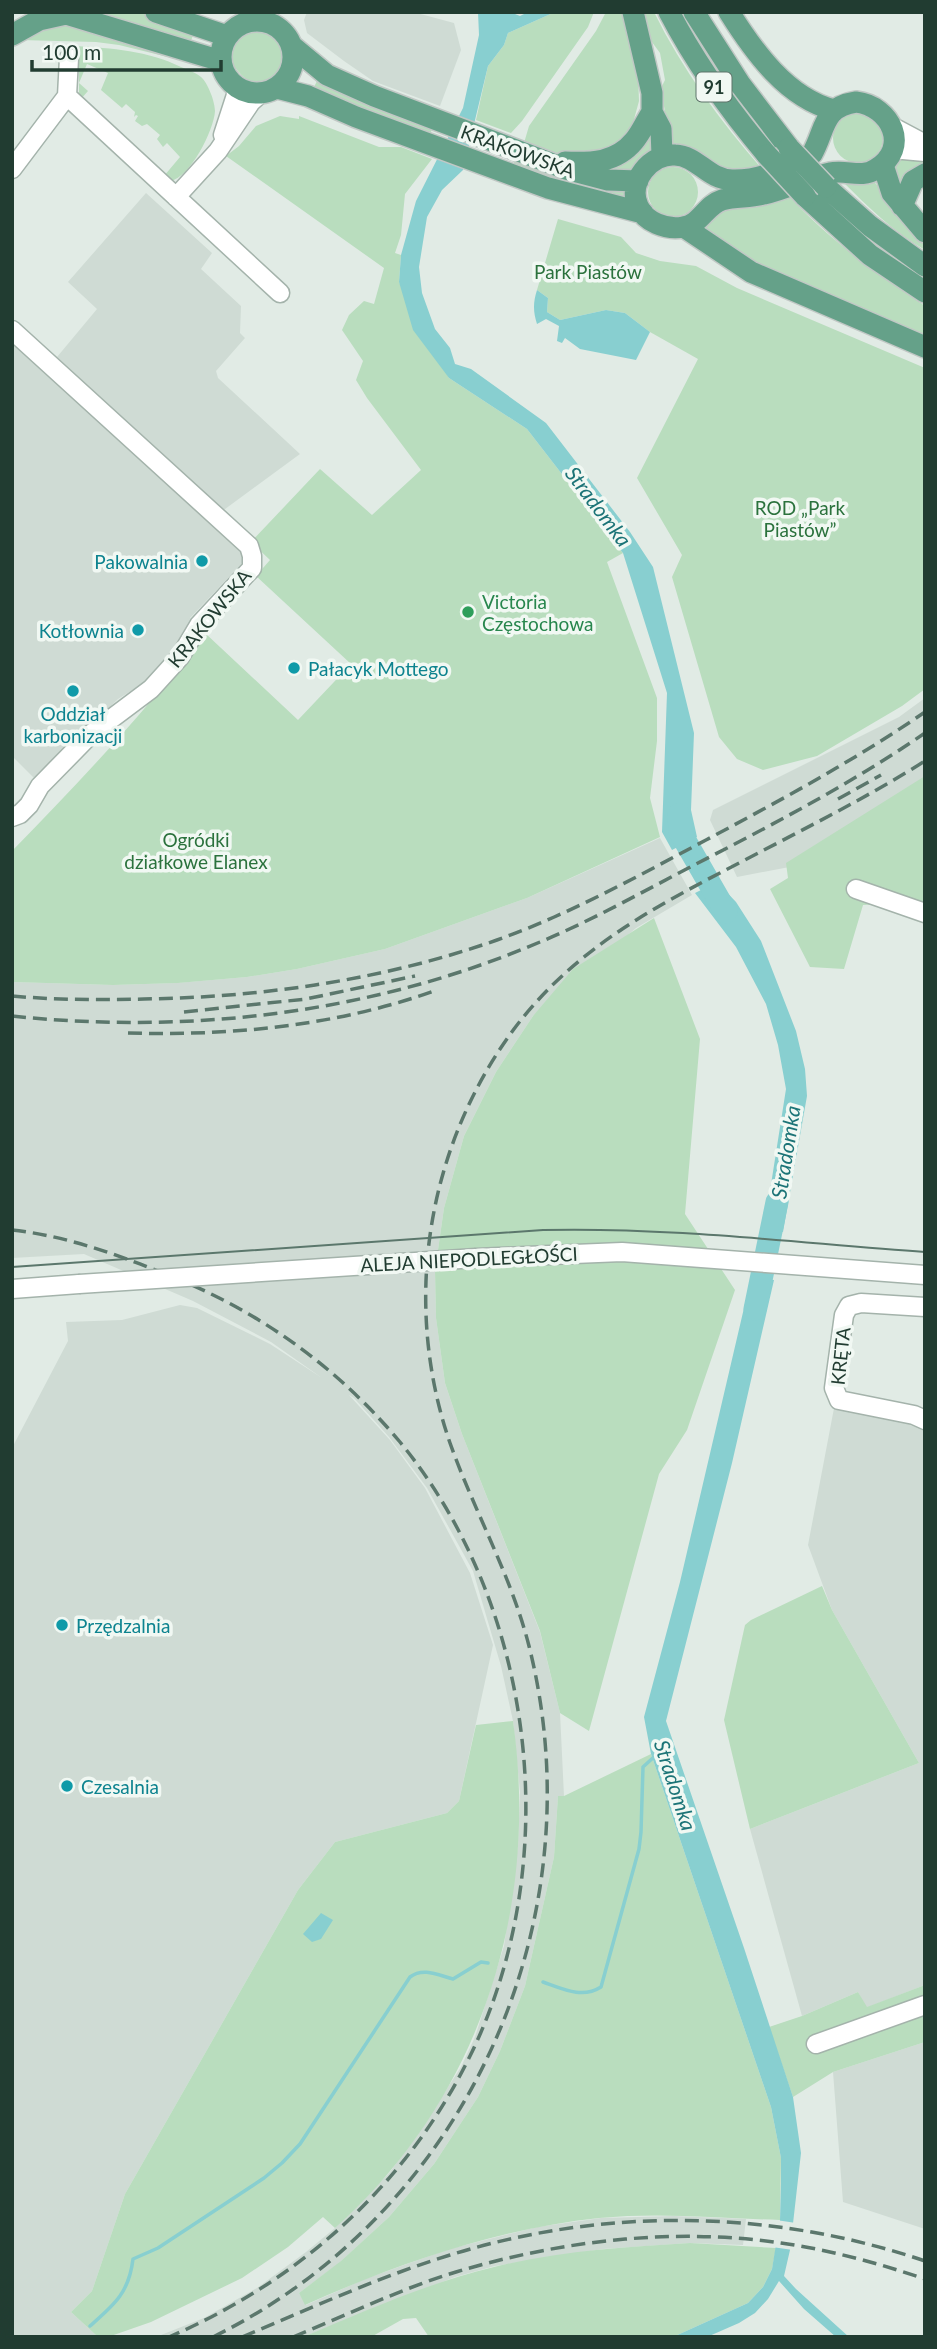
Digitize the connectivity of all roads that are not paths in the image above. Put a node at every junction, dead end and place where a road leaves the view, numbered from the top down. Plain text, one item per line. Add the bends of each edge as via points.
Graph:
1 (18, 12) edge
2 (156, 12) edge
3 (633, 12) edge
4 (669, 12) edge
5 (694, 12) edge
6 (729, 12) edge
7 (65, 13) edge
8 (266, 16) edge
9 (12, 22) edge
10 (12, 35) edge
11 (227, 36) junction
12 (292, 46) junction
13 (69, 58) dead end
14 (221, 61) junction
15 (236, 87) junction
16 (268, 91) junction
17 (67, 96) junction
18 (834, 110) junction
19 (653, 112) junction
20 (893, 127) junction
21 (925, 144) edge
22 (218, 151) junction
23 (925, 152) edge
24 (662, 155) junction
25 (888, 157) junction
26 (547, 161) junction
27 (12, 169) edge
28 (925, 174) edge
29 (638, 181) junction
30 (176, 197) junction
31 (902, 206) junction
32 (643, 213) junction
33 (684, 227) junction
34 (925, 232) edge
35 (925, 267) edge
36 (925, 292) edge
37 (280, 293) dead end
38 (12, 330) edge
39 (925, 347) edge
40 (12, 817) edge
41 (856, 889) dead end
42 (925, 913) edge
43 (925, 1275) edge
44 (12, 1289) edge
45 (925, 1307) edge
46 (925, 1420) edge
47 (925, 2005) edge
48 (816, 2044) dead end

1 - 9 main road
2 - 11 main road
3 - 19 main road
4 - 36 main road, 91, bridge via 719,96 767,155 870,255
5 - 35 main road, 91, bridge via 740,84 789,148 870,226
6 - 18 main road via 755,50 790,86 806,100
7 - 10 main road
7 - 14 main road
8 - 11 main road via 244,23
8 - 12 main road
11 - 14 main road
12 - 16 main road via 290,74
12 - 26 main road, KRAKOWSKA via 327,75
13 - 17 street
14 - 15 main road
15 - 16 main road via 246,92
15 - 22 street
16 - 22 street via 251,102
16 - 32 main road, KRAKOWSKA via 308,96 564,193
17 - 27 street
17 - 30 street
18 - 20 main road via 843,104 866,103 882,112
18 - 24 main road via 812,154 753,178 720,178 691,159
19 - 24 main road via 661,129
19 - 26 main road via 634,141 609,160
20 - 21 street
20 - 25 main road
22 - 30 street
23 - 25 street
24 - 29 main road
25 - 31 main road via 892,192
25 - 33 main road via 864,174 828,173 764,195 720,201
26 - 29 main road, KRAKOWSKA via 591,177
28 - 31 main road via 913,181
29 - 32 main road via 637,201
30 - 37 street
31 - 34 main road
32 - 33 main road, KRAKOWSKA via 665,227
33 - 39 main road via 751,272
38 - 40 street, KRAKOWSKA via 249,546 252,556 251,568 199,625 180,657 151,689 90,734 40,786 29,805
41 - 42 street
43 - 44 street, ALEJA NIEPODLEGŁOŚCI, bridge via 622,1252
45 - 46 street, KRĘTA via 849,1306 834,1388 839,1400
47 - 48 street

